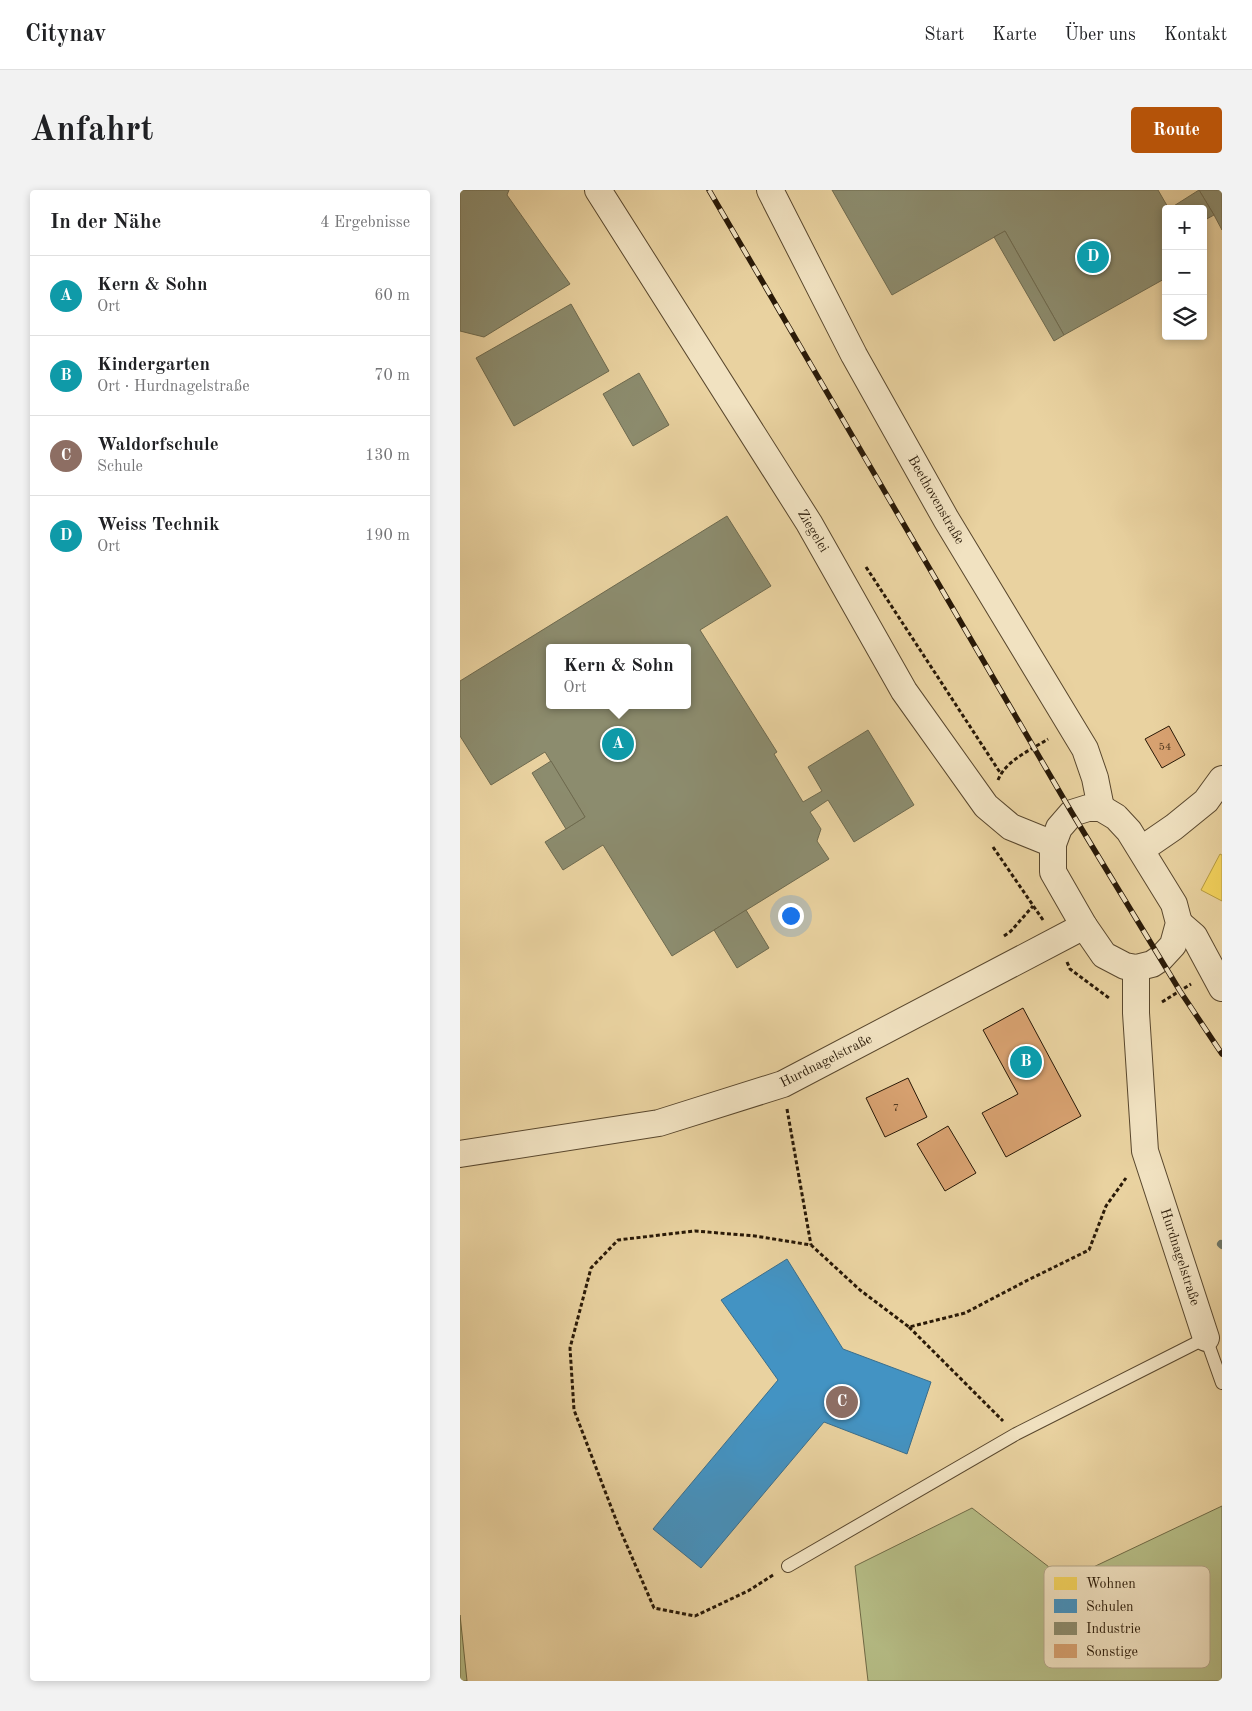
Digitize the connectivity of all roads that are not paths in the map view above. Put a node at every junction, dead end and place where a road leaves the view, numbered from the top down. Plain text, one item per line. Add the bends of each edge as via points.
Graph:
1 (598, 190) edge
2 (770, 190) edge
3 (1222, 779) edge
4 (1102, 808) junction
5 (1053, 844) junction
6 (1142, 849) junction
7 (1179, 923) junction
8 (1084, 926) junction
9 (1136, 968) junction
10 (1217, 979) edge
11 (460, 1154) edge
12 (1206, 1338) junction
13 (1222, 1384) edge
14 (788, 1566) road end

1 - 5 street, Ziegelei via 809,523 904,691 986,806 1011,826
2 - 4 street, Beethovenstraße via 854,355 941,511 1085,749
3 - 6 street via 1206,801
4 - 5 street via 1072,813 1059,828
4 - 6 street via 1129,830
5 - 8 street via 1053,872
6 - 7 street via 1174,904
7 - 9 street via 1173,945 1161,958
7 - 10 street via 1194,936
8 - 9 street via 1104,955
8 - 11 street, Hurdnagelstraße via 783,1084 659,1123
9 - 12 street, Hurdnagelstraße via 1145,1151
12 - 13 lane
12 - 14 lane via 1016,1434

